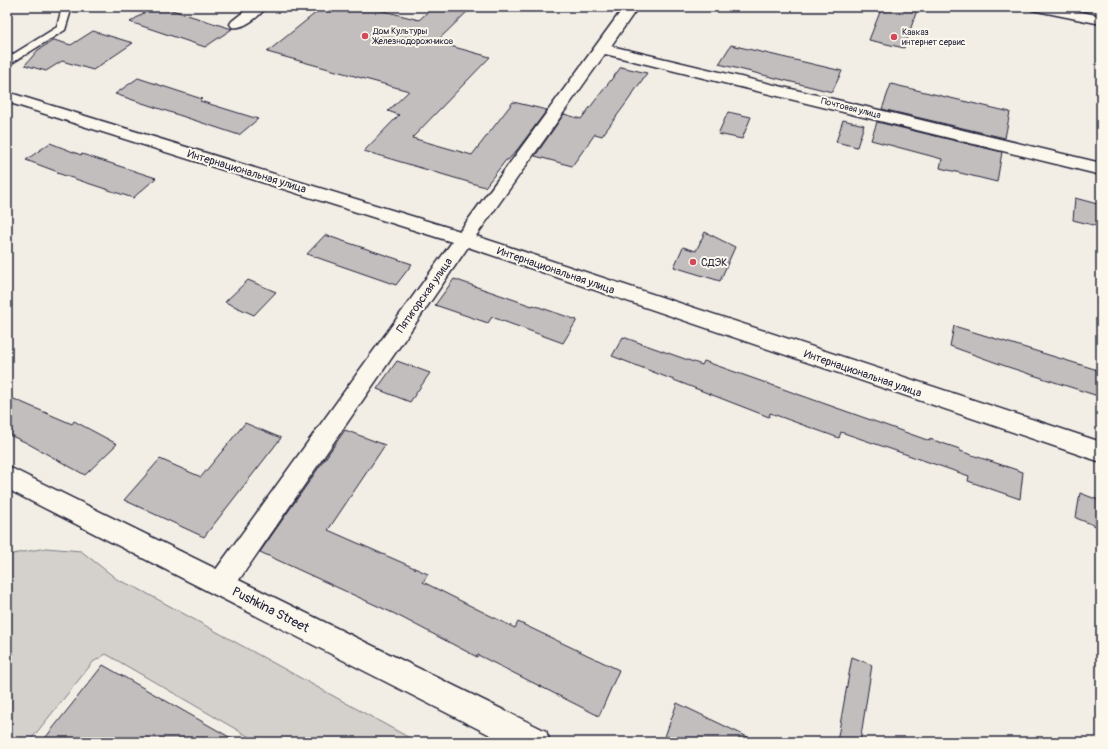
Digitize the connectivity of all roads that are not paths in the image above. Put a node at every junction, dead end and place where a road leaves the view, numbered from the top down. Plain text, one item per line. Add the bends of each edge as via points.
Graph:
1 (67, 7) edge
2 (259, 7) edge
3 (631, 7) edge
4 (1037, 7) edge
5 (1101, 20) edge
6 (237, 24) dead end
7 (601, 48) junction
8 (7, 63) edge
9 (7, 97) edge
10 (1101, 169) edge
11 (464, 239) junction
12 (1101, 452) edge
13 (7, 477) edge
14 (221, 584) junction
15 (535, 742) edge

1 - 8 lane via 62,28
2 - 6 street
3 - 7 street, Пятигорская улица
4 - 5 street
7 - 10 street, Почтовая улица
7 - 11 street, Пятигорская улица
9 - 11 street, Интернациональная улица
11 - 12 street, Интернациональная улица
11 - 14 street, Пятигорская улица
13 - 14 street, Pushkina Street
14 - 15 street, Pushkina Street

